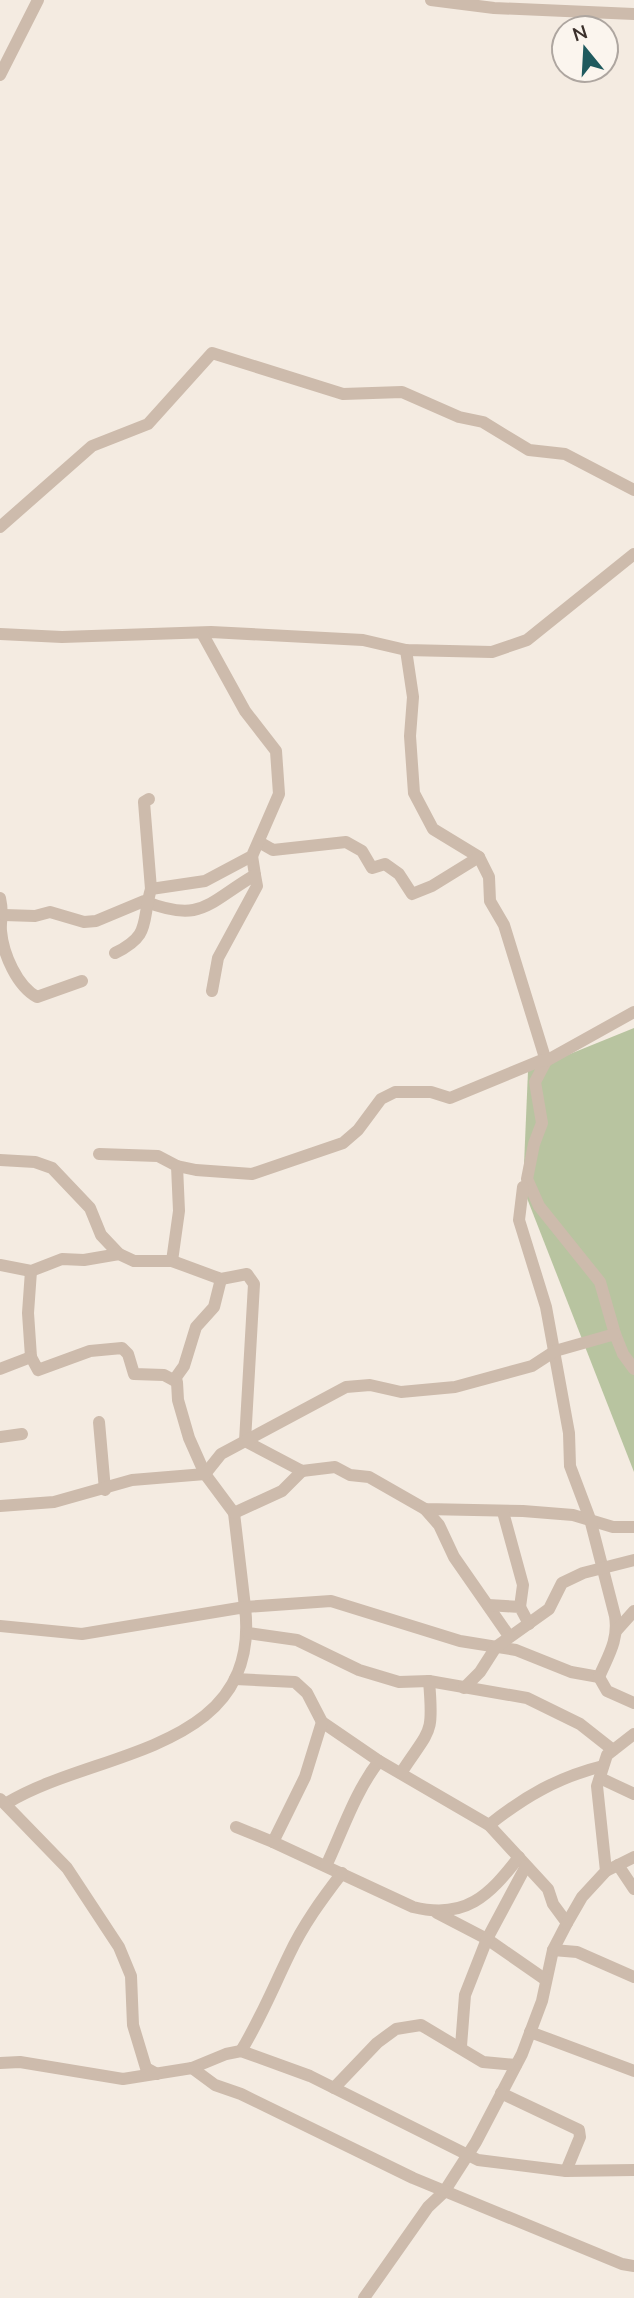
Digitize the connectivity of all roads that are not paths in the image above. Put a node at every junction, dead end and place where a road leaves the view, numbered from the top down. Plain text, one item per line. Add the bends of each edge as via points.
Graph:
1 (38, 0) edge
2 (431, 0) edge
3 (634, 14) edge
4 (0, 75) edge
5 (634, 489) edge
6 (0, 527) edge
7 (634, 554) edge
8 (202, 633) junction
9 (0, 634) edge
10 (406, 650) junction
11 (149, 799) dead end
12 (258, 842) junction
13 (253, 856) junction
14 (479, 857) junction
15 (255, 875) junction
16 (151, 889) junction
17 (0, 898) edge
18 (147, 902) junction
19 (4, 915) junction
20 (115, 953) dead end
21 (82, 981) dead end
22 (212, 991) dead end
23 (634, 1012) edge
24 (546, 1061) junction
25 (99, 1154) dead end
26 (0, 1160) edge
27 (177, 1166) junction
28 (523, 1188) dead end
29 (119, 1254) junction
30 (172, 1261) junction
31 (0, 1265) edge
32 (31, 1271) junction
33 (221, 1279) junction
34 (615, 1334) junction
35 (555, 1351) junction
36 (31, 1357) junction
37 (0, 1369) edge
38 (634, 1369) edge
39 (174, 1380) junction
40 (99, 1422) dead end
41 (22, 1434) dead end
42 (0, 1437) edge
43 (245, 1441) junction
44 (302, 1471) junction
45 (205, 1474) junction
46 (105, 1490) junction
47 (0, 1506) edge
48 (425, 1508) junction
49 (503, 1512) junction
50 (234, 1513) junction
51 (590, 1519) junction
52 (634, 1527) edge
53 (634, 1560) edge
54 (602, 1570) junction
55 (488, 1605) junction
56 (245, 1607) junction
57 (520, 1607) junction
58 (634, 1611) edge
59 (529, 1624) junction
60 (0, 1626) edge
61 (617, 1630) junction
62 (248, 1633) junction
63 (509, 1636) junction
64 (496, 1647) junction
65 (599, 1677) junction
66 (235, 1679) junction
67 (429, 1681) junction
68 (464, 1688) junction
69 (634, 1703) edge
70 (322, 1722) junction
71 (634, 1734) edge
72 (613, 1750) junction
73 (379, 1761) junction
74 (601, 1772) junction
75 (401, 1773) junction
76 (634, 1794) edge
77 (4, 1801) edge
78 (489, 1825) junction
79 (236, 1827) dead end
80 (273, 1842) junction
81 (634, 1857) edge
82 (523, 1862) junction
83 (618, 1865) junction
84 (326, 1866) junction
85 (606, 1871) junction
86 (342, 1873) junction
87 (634, 1889) edge
88 (437, 1913) junction
89 (567, 1923) junction
90 (487, 1939) junction
91 (554, 1950) junction
92 (634, 1977) edge
93 (547, 1980) junction
94 (530, 2032) junction
95 (461, 2046) junction
96 (241, 2051) junction
97 (0, 2063) edge
98 (516, 2065) junction
99 (192, 2068) junction
100 (634, 2071) edge
101 (157, 2074) junction
102 (334, 2088) junction
103 (501, 2093) junction
104 (466, 2154) junction
105 (633, 2169) edge
106 (566, 2171) junction
107 (444, 2192) junction
108 (634, 2266) edge
109 (364, 2298) edge

1 - 4 street
2 - 3 street via 494,8
5 - 6 street via 565,454 529,450 483,422 459,417 402,392 343,394 212,353 148,424 92,446
7 - 10 street via 527,640 492,652
8 - 9 street
8 - 10 street via 363,640
8 - 12 street via 245,711 276,751 279,794
10 - 14 street via 413,697 414,793 433,829
11 - 16 street via 144,802
12 - 13 street
12 - 14 street via 273,850 346,842 362,851 372,868 385,864 399,874 412,894
13 - 15 street
13 - 16 street via 205,881
14 - 24 street
15 - 18 street via 196,912 161,909
15 - 22 street via 257,886 218,958
16 - 18 street
17 - 19 street
18 - 19 street via 96,922 50,912
18 - 20 street via 146,926 140,937
19 - 21 street via 0,929 6,953 24,990 37,997
23 - 24 street
24 - 27 street via 450,1098 431,1092 395,1092 381,1100 343,1143 252,1174
24 - 34 street via 535,1082 542,1123 527,1179 539,1206 600,1282
25 - 27 street via 158,1156
26 - 29 street via 52,1168 90,1208 101,1235
27 - 30 street
28 - 35 street via 519,1220
29 - 30 street via 134,1261
29 - 32 street via 62,1259
30 - 33 street
31 - 32 street
32 - 36 street
33 - 39 street via 214,1307 196,1327 184,1366
33 - 43 street via 247,1274 254,1284
34 - 35 street
34 - 38 street
35 - 43 street via 532,1366 455,1387 401,1392 370,1385 346,1387
35 - 51 street via 570,1466
36 - 37 street
36 - 39 street via 38,1370 90,1351 122,1348 134,1374
39 - 45 street via 189,1438
40 - 46 street
41 - 42 street
43 - 44 street
43 - 45 street via 221,1454
44 - 48 street via 335,1467 369,1477
44 - 50 street via 274,1496
45 - 46 street via 132,1480
45 - 50 street
46 - 47 street via 54,1502
48 - 49 street
48 - 55 street
49 - 51 street
49 - 57 street via 523,1585
50 - 56 street
51 - 52 street via 613,1527
51 - 54 street
53 - 54 street
54 - 59 street via 562,1583 549,1609
54 - 61 street
55 - 57 street
55 - 63 street
56 - 60 street via 82,1634
56 - 62 street
56 - 64 street via 331,1601 460,1641
57 - 59 street
58 - 61 street
59 - 63 street
61 - 65 street
62 - 66 street
62 - 67 street via 297,1640 359,1670 398,1682
63 - 64 street
64 - 65 street
64 - 68 street
65 - 69 street via 607,1691
66 - 70 street via 295,1682 307,1692
66 - 77 street via 218,1706 194,1724 106,1766 35,1786
67 - 68 street
67 - 75 street via 430,1734
68 - 72 street via 527,1698 580,1724
70 - 73 street
70 - 80 street via 305,1777
71 - 72 street
72 - 74 street
73 - 75 street
73 - 84 street via 354,1799
74 - 76 street
74 - 78 street via 570,1774 544,1786
74 - 85 street via 597,1786
75 - 78 street
77 - 101 street via 67,1868 119,1947 131,1976 139,2049 146,2068
78 - 82 street
79 - 80 street
80 - 84 street
81 - 83 street
82 - 88 street via 483,1898
82 - 89 street via 548,1889
82 - 90 street
83 - 85 street
83 - 87 street
84 - 86 street
85 - 89 street via 582,1897
86 - 88 street via 413,1907
86 - 96 street via 308,1920
88 - 90 street
89 - 91 street
90 - 93 street
90 - 95 street via 465,1995
91 - 92 street via 577,1952
91 - 93 street
93 - 94 street
94 - 98 street
94 - 100 street
95 - 98 street via 483,2062
95 - 102 street via 421,2025 396,2029
96 - 99 street
96 - 102 street
97 - 101 street via 20,2062 123,2079
98 - 103 street
99 - 101 street
99 - 107 street via 215,2085
102 - 104 street
103 - 104 street
103 - 106 street via 579,2130
104 - 106 street via 478,2160
104 - 107 street
105 - 106 street
107 - 108 street
107 - 109 street via 428,2207

